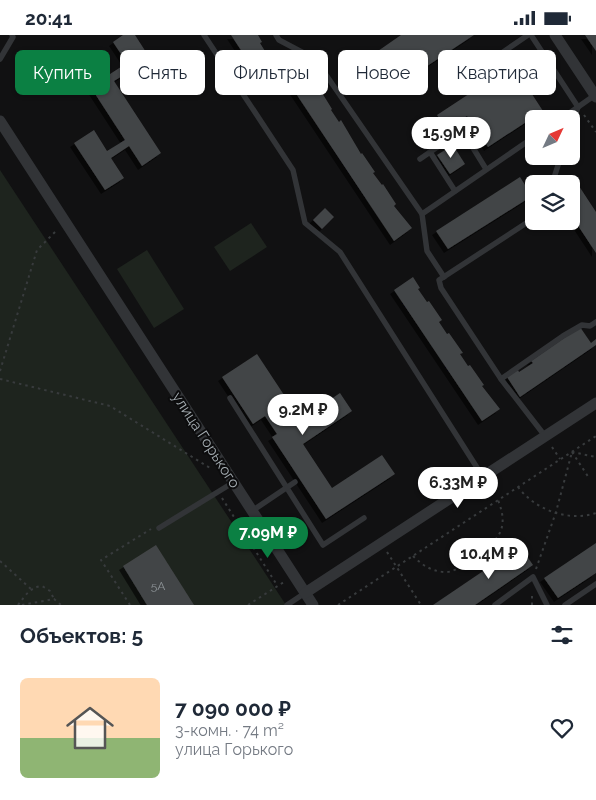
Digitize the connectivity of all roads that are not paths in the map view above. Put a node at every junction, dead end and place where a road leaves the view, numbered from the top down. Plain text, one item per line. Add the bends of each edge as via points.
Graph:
1 (12, 35) edge
2 (204, 35) edge
3 (276, 35) edge
4 (530, 35) edge
5 (555, 35) edge
6 (507, 50) edge
7 (0, 59) edge
8 (596, 96) edge
9 (578, 107) junction
10 (574, 110) edge
11 (577, 110) edge
12 (0, 121) edge
13 (525, 143) edge
14 (430, 152) junction
15 (420, 159) dead end
16 (486, 169) junction
17 (455, 191) junction
18 (422, 214) junction
19 (525, 224) edge
20 (444, 277) junction
21 (596, 322) edge
22 (501, 379) junction
23 (230, 398) dead end
24 (596, 403) edge
25 (545, 436) junction
26 (484, 477) junction
27 (234, 482) junction
28 (295, 482) dead end
29 (287, 488) junction
30 (252, 511) junction
31 (364, 518) dead end
32 (159, 526) road end
33 (596, 584) edge
34 (305, 593) junction
35 (287, 605) edge
36 (313, 605) edge
37 (495, 605) edge
38 (547, 605) edge
39 (564, 605) edge

1 - 7 lane
2 - 26 lane via 292,170 305,223 340,252
3 - 18 lane via 279,40 314,59
4 - 6 lane
4 - 9 lane
5 - 8 street
8 - 9 lane
9 - 10 lane
9 - 11 lane
12 - 27 street, улица Горького
13 - 16 lane
14 - 15 lane
14 - 16 lane via 462,130
14 - 17 lane
16 - 17 lane
17 - 18 lane
18 - 20 lane via 427,251
19 - 20 lane
20 - 22 lane via 439,280 441,288
21 - 22 lane via 590,326 582,325 563,336
22 - 25 lane
23 - 29 lane
24 - 25 street
25 - 26 street
26 - 34 street
27 - 30 street, улица Горького
27 - 32 lane
28 - 29 lane
29 - 30 lane
29 - 31 lane via 323,545
30 - 34 street, улица Горького
33 - 39 lane
34 - 35 lane
34 - 36 street, улица Горького
37 - 38 lane via 533,577

